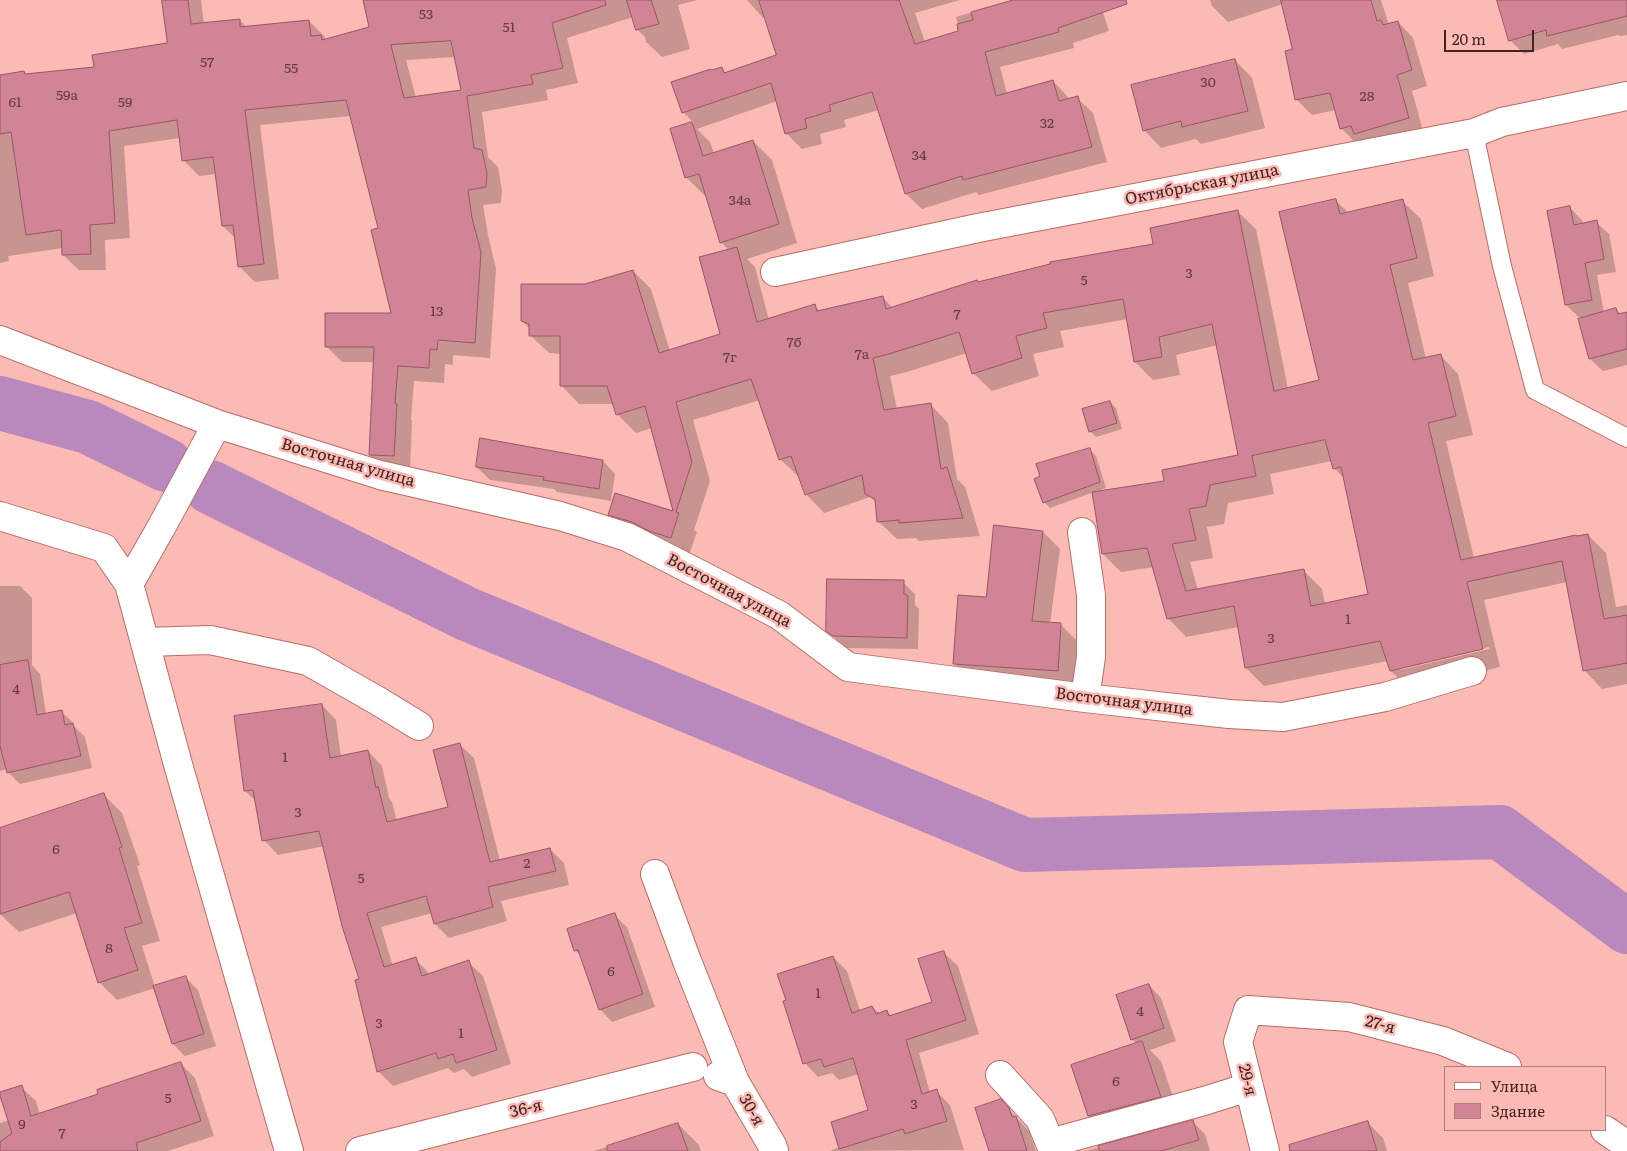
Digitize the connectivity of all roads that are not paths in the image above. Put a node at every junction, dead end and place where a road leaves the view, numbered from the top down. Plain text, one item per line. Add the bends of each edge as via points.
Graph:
1 (1627, 96) edge
2 (1474, 133) junction
3 (776, 272) dead end
4 (0, 340) edge
5 (217, 424) junction
6 (1627, 438) edge
7 (0, 516) edge
8 (1082, 532) dead end
9 (129, 584) junction
10 (145, 642) junction
11 (1472, 670) dead end
12 (1084, 698) junction
13 (419, 726) dead end
14 (655, 874) dead end
15 (1248, 1010) joint
16 (714, 1027) junction
17 (1505, 1066) edge
18 (693, 1068) junction
19 (1000, 1075) dead end
20 (735, 1082) junction
21 (1249, 1087) junction
22 (1606, 1131) edge
23 (1627, 1145) edge
24 (289, 1151) edge
25 (360, 1151) edge
26 (774, 1151) edge
27 (1265, 1151) edge

1 - 2 street, Октябрьская улица via 1502,122
2 - 3 street, Октябрьская улица via 978,228
2 - 6 lane via 1502,266 1536,390
4 - 5 street, Восточная улица
5 - 9 street
5 - 12 street, Восточная улица via 380,475 560,516 627,537 779,614 848,667
7 - 9 street via 104,548
8 - 12 street via 1091,595 1091,657
9 - 10 street
10 - 13 street via 210,640 308,661
10 - 24 street
11 - 12 street, Восточная улица via 1385,697 1283,717
14 - 16 street
15 - 17 street, 27-я via 1349,1017 1443,1041
15 - 21 street, 29-я via 1238,1042
16 - 18 street via 707,1053
16 - 20 street
18 - 20 street, 30-я
18 - 25 street, 36-я
19 - 21 street via 1040,1119 1050,1143
20 - 26 street, 30-я
21 - 27 street, 29-я
22 - 23 street

